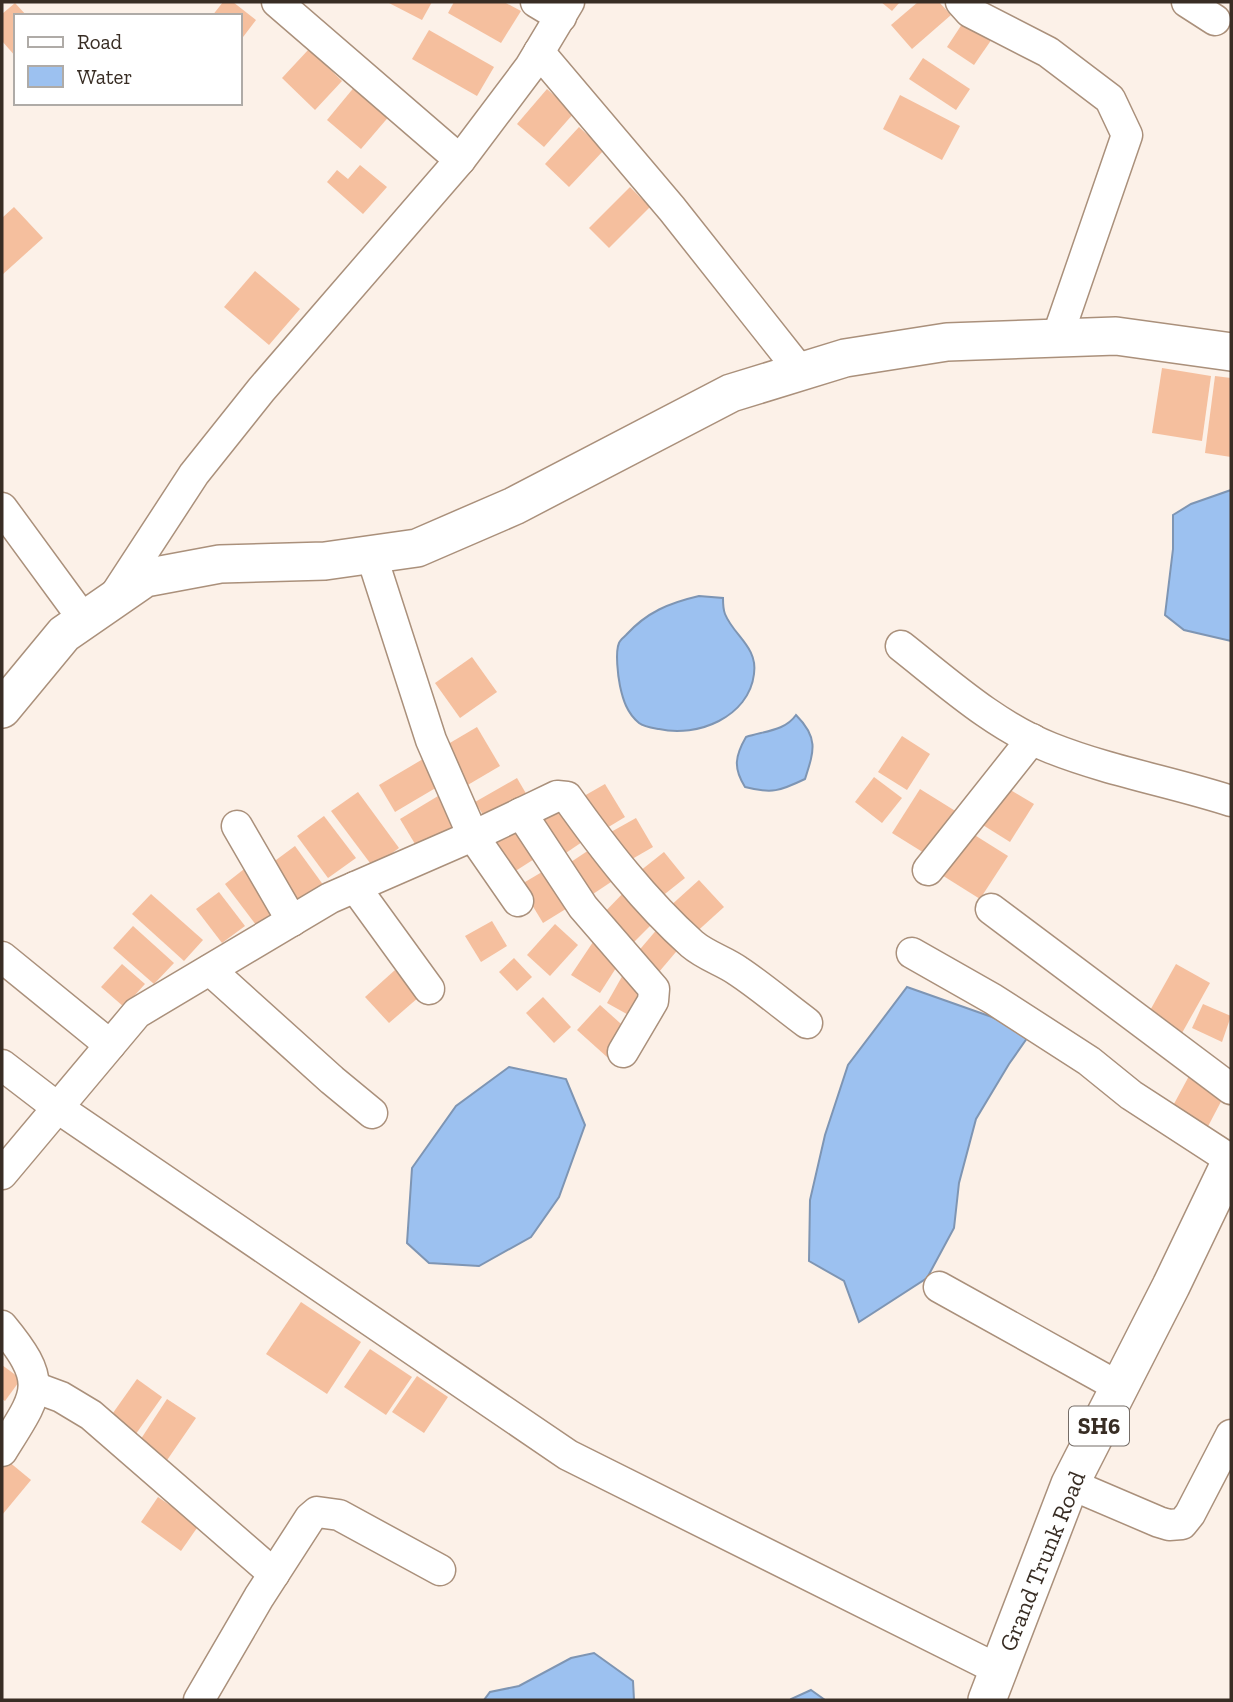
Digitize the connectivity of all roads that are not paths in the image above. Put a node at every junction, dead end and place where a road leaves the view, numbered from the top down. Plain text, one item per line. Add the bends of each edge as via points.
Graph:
1 (277, 2) edge
2 (961, 2) edge
3 (1187, 2) edge
4 (556, 7) edge
5 (1215, 20) dead end
6 (539, 52) junction
7 (460, 160) junction
8 (1057, 338) junction
9 (1231, 352) edge
10 (801, 372) junction
11 (2, 508) edge
12 (371, 555) junction
13 (97, 612) junction
14 (901, 646) dead end
15 (2, 709) edge
16 (1032, 739) junction
17 (1231, 802) edge
18 (521, 813) junction
19 (237, 826) dead end
20 (473, 836) junction
21 (928, 870) dead end
22 (355, 887) junction
23 (518, 901) dead end
24 (991, 909) dead end
25 (292, 921) junction
26 (912, 953) dead end
27 (2, 957) edge
28 (210, 970) junction
29 (429, 989) dead end
30 (807, 1023) dead end
31 (110, 1045) junction
32 (623, 1052) dead end
33 (2, 1065) edge
34 (1231, 1088) edge
35 (58, 1108) junction
36 (372, 1113) dead end
37 (1231, 1161) edge
38 (2, 1174) edge
39 (939, 1287) dead end
40 (2, 1326) edge
41 (34, 1387) junction
42 (1119, 1387) junction
43 (1231, 1434) edge
44 (2, 1451) edge
45 (1070, 1484) junction
46 (439, 1570) dead end
47 (274, 1574) junction
48 (993, 1685) edge
49 (199, 1700) edge

1 - 7 street
2 - 8 street via 970,12 1048,52 1110,99 1127,135
3 - 5 street
4 - 6 street
6 - 7 street
6 - 10 street
7 - 13 street via 261,390 194,474 131,574
8 - 9 main road via 1116,336
8 - 10 main road via 947,342 845,358
10 - 12 main road via 731,393 514,506 417,548
11 - 13 street
12 - 13 main road via 220,564 145,578
12 - 20 street via 430,740
13 - 15 main road via 64,634
14 - 16 street via 998,721
16 - 17 street via 1094,763
16 - 21 street
18 - 20 street
18 - 30 street via 556,796 567,797 603,849 693,945 736,969
18 - 32 street via 583,907 654,989 653,1001
19 - 25 street
20 - 22 street
20 - 23 street
22 - 25 street
22 - 29 street
24 - 34 street
25 - 28 street
26 - 37 street via 1089,1061
27 - 31 street
28 - 31 street via 136,1013
28 - 36 street
31 - 35 street
33 - 35 street
35 - 38 street
35 - 48 street via 568,1455
37 - 42 main road, Grand Trunk Road / SH6
39 - 42 street
40 - 41 street via 20,1349
41 - 44 street via 32,1402
41 - 47 street via 91,1415
42 - 45 main road, Grand Trunk Road / SH6
43 - 45 street via 1182,1524 1159,1522
45 - 48 main road, Grand Trunk Road / SH6
46 - 47 street via 339,1515 317,1512
47 - 49 street

